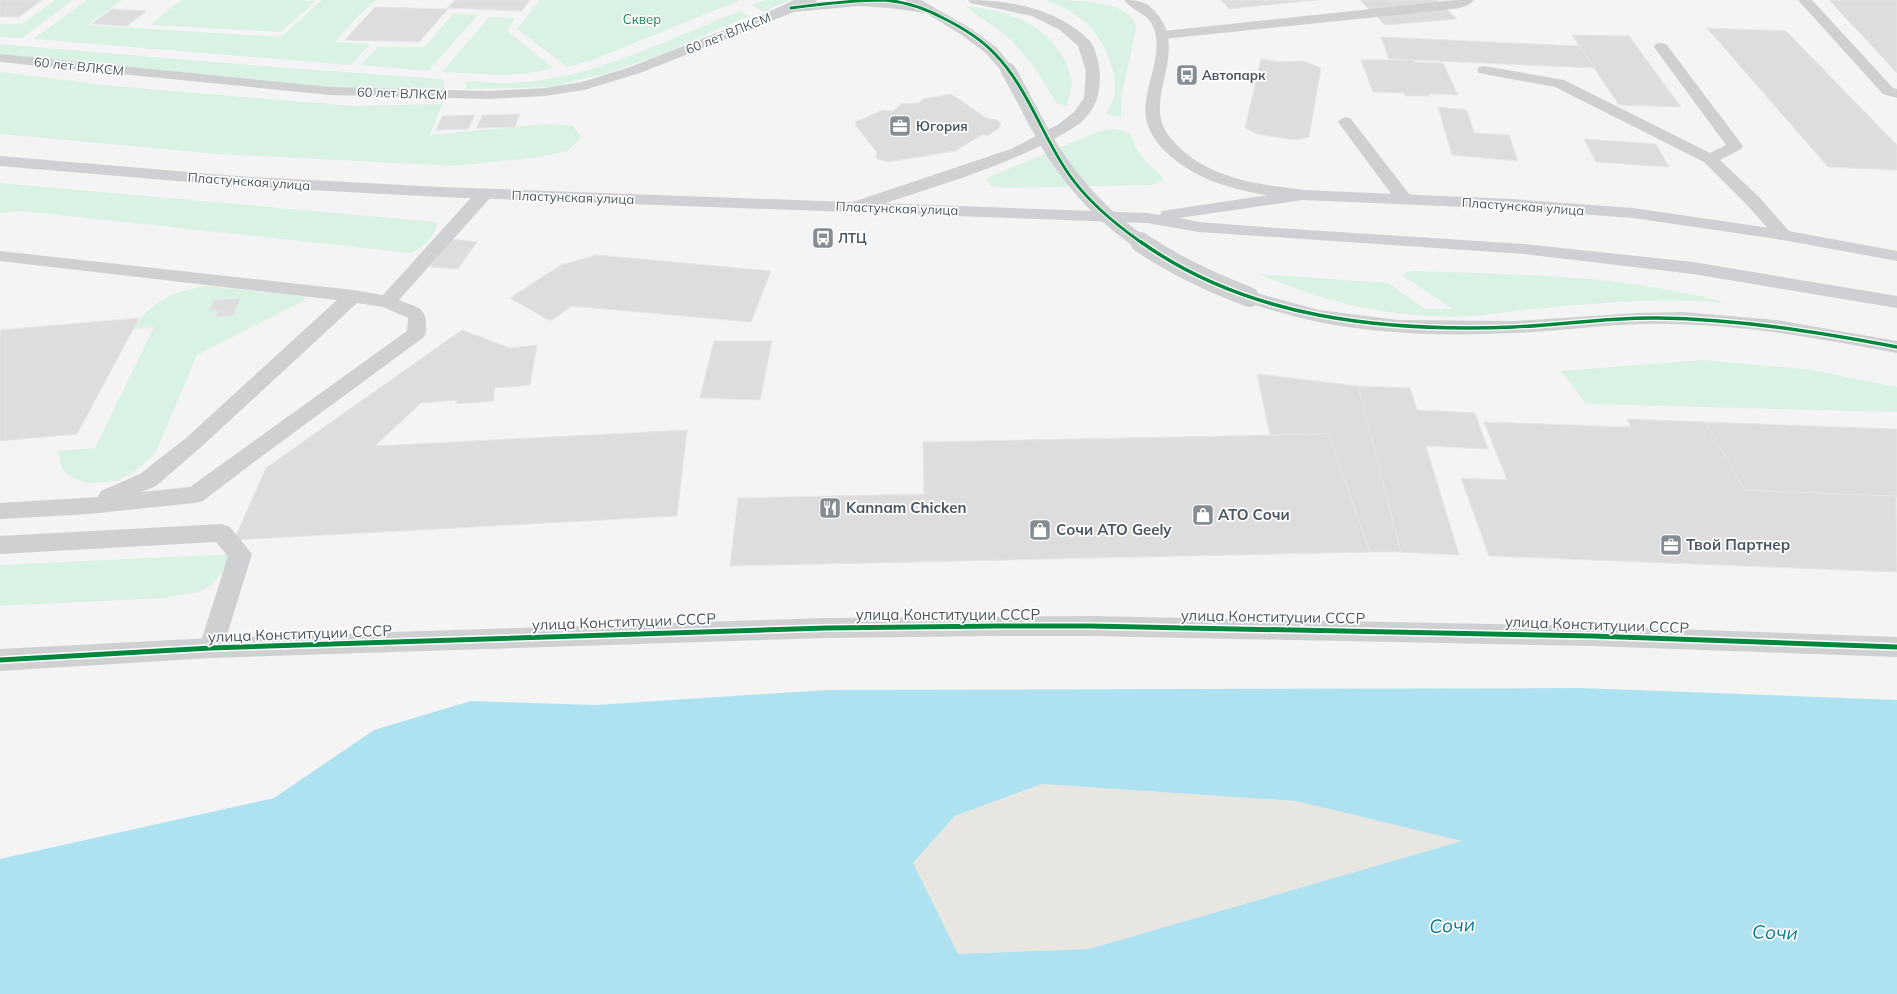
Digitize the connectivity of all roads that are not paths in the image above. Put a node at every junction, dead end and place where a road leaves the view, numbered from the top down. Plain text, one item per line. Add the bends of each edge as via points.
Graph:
1 (803, 0) edge
2 (810, 0) edge
3 (912, 0) edge
4 (975, 0) edge
5 (1132, 0) edge
6 (1467, 0) edge
7 (1805, 0) edge
8 (791, 8) junction
9 (925, 9) junction
10 (1164, 35) junction
11 (1661, 47) dead end
12 (0, 58) edge
13 (1484, 70) dead end
14 (1897, 94) edge
15 (1346, 122) dead end
16 (1710, 160) junction
17 (0, 161) edge
18 (484, 194) junction
19 (1303, 195) junction
20 (1404, 199) junction
21 (856, 207) junction
22 (1147, 218) junction
23 (1783, 235) junction
24 (0, 256) edge
25 (1897, 256) edge
26 (353, 296) junction
27 (387, 302) junction
28 (1897, 302) edge
29 (1897, 347) edge
30 (89, 506) junction
31 (0, 511) edge
32 (0, 545) edge
33 (1897, 647) edge
34 (211, 648) junction
35 (0, 660) edge

1 - 8 street
2 - 8 street
3 - 9 street
4 - 21 street via 1036,13 1065,27 1085,44 1093,70 1091,98 1081,114 1064,127 1017,152
5 - 10 street via 1143,6 1160,22
6 - 10 street via 1444,6
7 - 14 street via 1888,91
8 - 9 street via 882,0
8 - 12 street, 60 лет ВЛКСМ via 635,70 584,86 545,92 488,95 330,91
9 - 29 street, bridge via 986,46 1008,70 1054,153 1076,183 1107,216 1156,253 1200,278 1249,297 1291,310 1375,324 1456,329 1654,318 1708,319 1809,331
10 - 19 street via 1153,108 1154,123 1174,152 1192,166 1219,179 1254,189
11 - 16 street via 1735,146
13 - 16 street via 1559,83
15 - 20 street
16 - 23 street via 1754,202
17 - 18 main road, Пластунская улица via 236,181
18 - 21 main road, Пластунская улица
18 - 27 street
19 - 20 main road, Пластунская улица
19 - 22 main road, Пластунская улица
20 - 23 main road, Пластунская улица via 1633,213
21 - 22 main road, Пластунская улица
22 - 28 main road, Пластунская улица via 1199,227 1555,252 1693,268
23 - 25 main road, Пластунская улица
24 - 26 street
26 - 27 street
26 - 30 street via 148,480
27 - 30 street via 417,314 417,333 242,458 196,495
30 - 31 street
32 - 34 street via 222,533 240,554
33 - 34 street, улица Конституции СССР via 1592,636 1090,626 826,628
34 - 35 street, улица Конституции СССР

